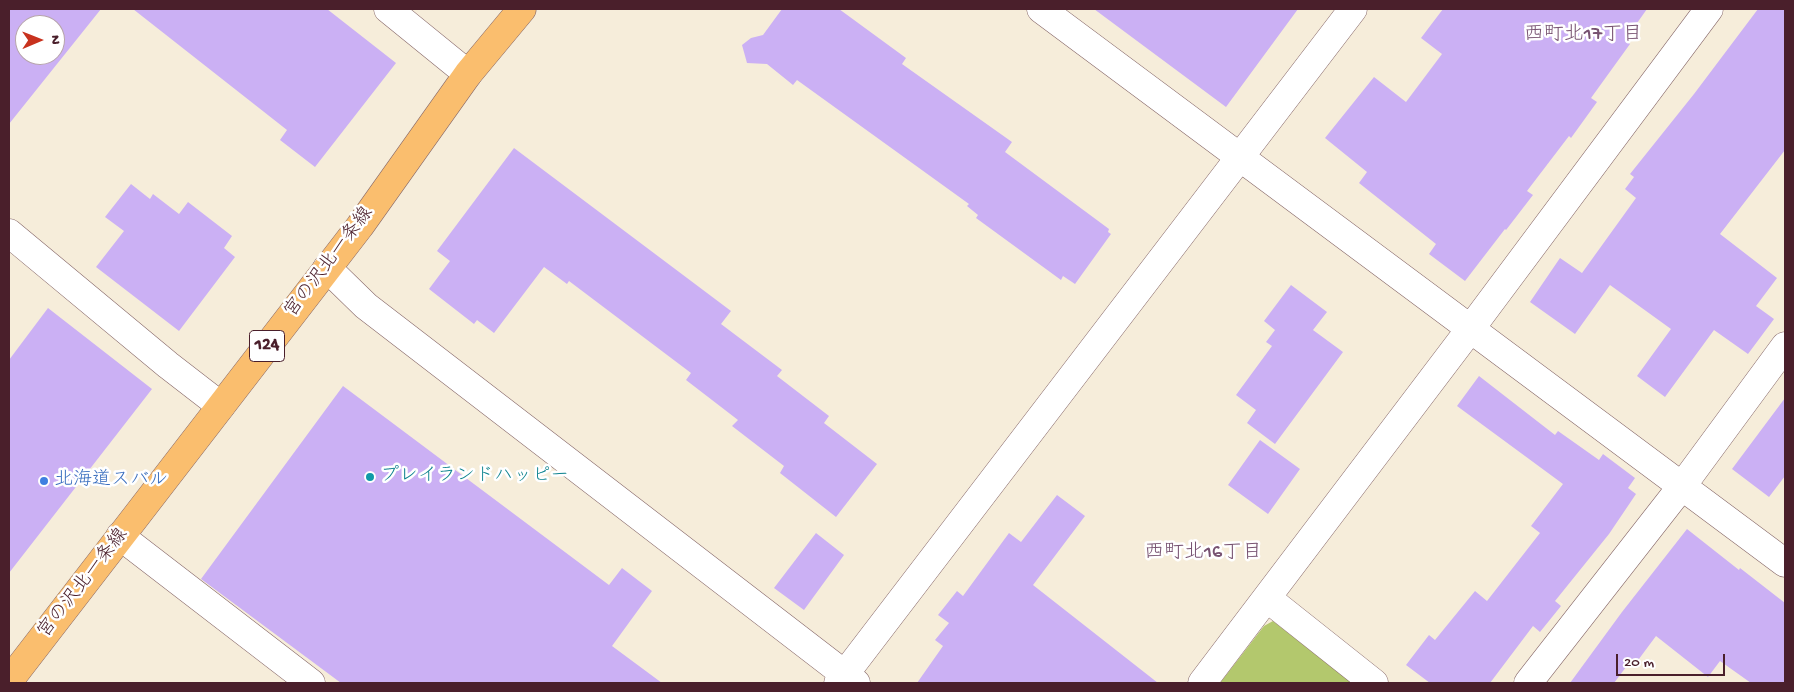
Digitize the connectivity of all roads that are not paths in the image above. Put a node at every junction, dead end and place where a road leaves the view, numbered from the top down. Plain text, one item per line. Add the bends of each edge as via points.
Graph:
1 (388, 9) edge
2 (522, 9) edge
3 (1040, 9) edge
4 (1353, 9) edge
5 (1709, 9) edge
6 (468, 74) junction
7 (1240, 157) junction
8 (9, 233) edge
9 (326, 268) junction
10 (1470, 328) junction
11 (1785, 346) edge
12 (221, 406) junction
13 (1682, 486) junction
14 (120, 536) junction
15 (1785, 563) edge
16 (1267, 598) junction
17 (846, 680) edge
18 (9, 681) edge
19 (311, 683) edge
20 (1202, 683) edge
21 (1374, 683) edge
22 (1528, 683) edge

1 - 6 street
2 - 6 main road, 宮の沢北一条線 / 124
3 - 7 street
4 - 7 street
5 - 10 street
6 - 9 main road, 宮の沢北一条線 / 124 via 360,226
7 - 10 street
7 - 17 street
8 - 12 street
9 - 12 main road, 宮の沢北一条線 / 124
9 - 17 street via 366,306
10 - 13 street
10 - 16 street
11 - 13 street
12 - 14 main road, 宮の沢北一条線 / 124
13 - 15 street
13 - 22 street
14 - 18 main road, 宮の沢北一条線 / 124
14 - 19 street
16 - 20 street
16 - 21 street

